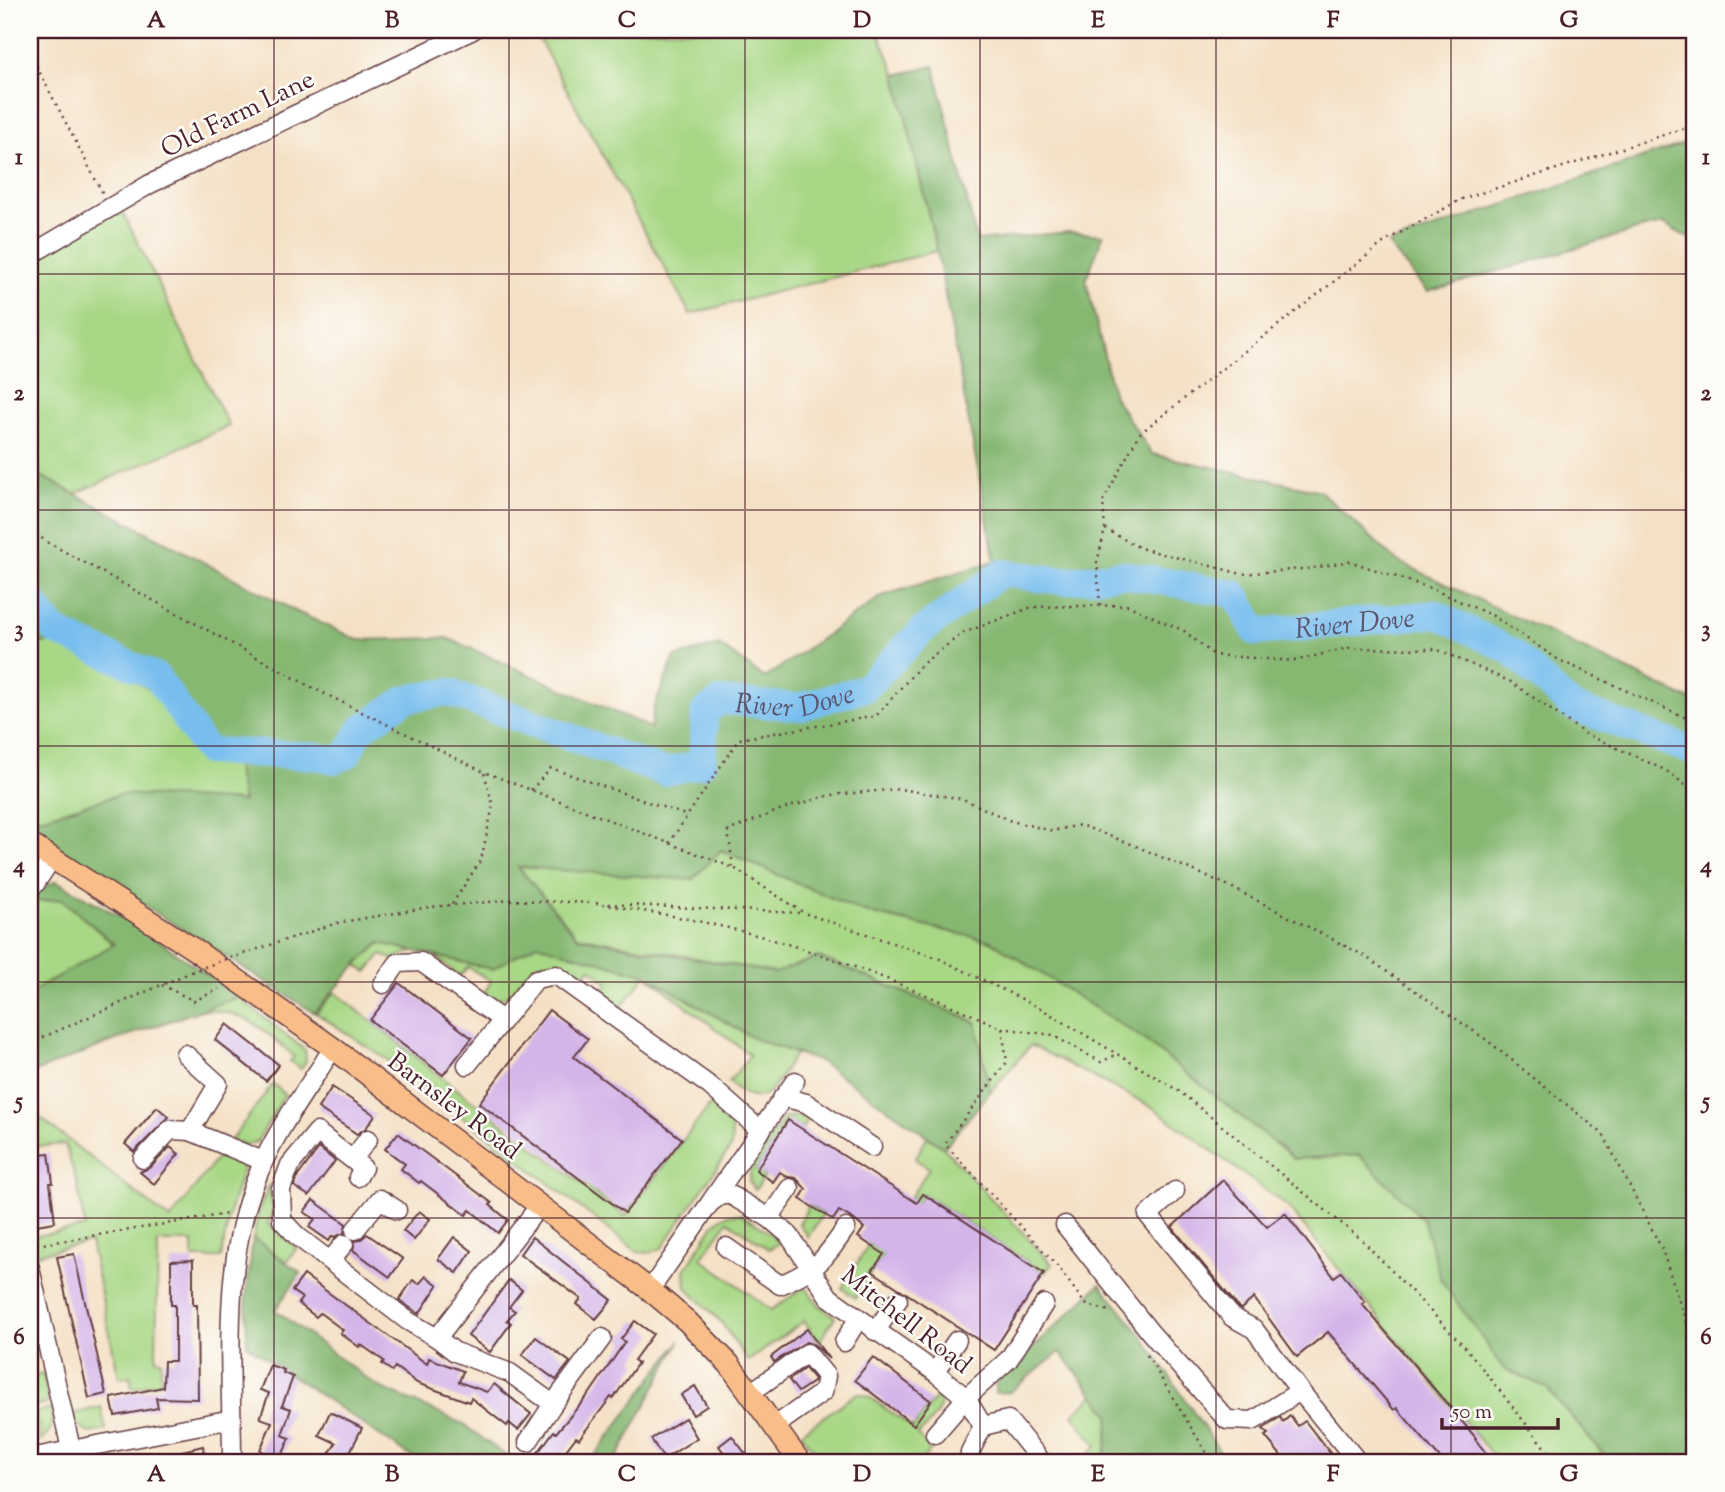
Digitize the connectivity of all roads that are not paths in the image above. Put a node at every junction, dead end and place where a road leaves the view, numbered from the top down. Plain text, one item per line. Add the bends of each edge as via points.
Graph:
1 (473, 30) edge
2 (30, 256) edge
3 (30, 844) edge
4 (52, 858) junction
5 (30, 888) edge
6 (383, 984) dead end
7 (501, 1019) junction
8 (333, 1048) junction
9 (185, 1054) dead end
10 (467, 1065) dead end
11 (795, 1080) dead end
12 (783, 1097) junction
13 (190, 1131) junction
14 (761, 1131) junction
15 (368, 1139) dead end
16 (872, 1147) dead end
17 (143, 1159) dead end
18 (353, 1159) junction
19 (264, 1161) junction
20 (358, 1177) dead end
21 (790, 1188) dead end
22 (1175, 1191) dead end
23 (710, 1203) junction
24 (540, 1205) junction
25 (397, 1210) dead end
26 (769, 1217) junction
27 (1065, 1225) dead end
28 (846, 1228) dead end
29 (726, 1247) dead end
30 (330, 1261) junction
31 (30, 1268) edge
32 (810, 1271) junction
33 (650, 1290) junction
34 (898, 1300) dead end
35 (1044, 1304) dead end
36 (858, 1319) junction
37 (876, 1331) junction
38 (437, 1338) junction
39 (602, 1338) dead end
40 (957, 1340) dead end
41 (844, 1342) dead end
42 (935, 1372) junction
43 (1300, 1391) junction
44 (750, 1393) junction
45 (966, 1398) junction
46 (553, 1404) junction
47 (232, 1419) junction
48 (775, 1426) junction
49 (983, 1426) junction
50 (935, 1434) dead end
51 (527, 1442) dead end
52 (71, 1449) junction
53 (30, 1458) edge
54 (232, 1462) edge
55 (800, 1462) edge
56 (969, 1462) edge
57 (1042, 1462) edge
58 (1358, 1462) edge

1 - 2 street, Old Farm Lane via 150,184
3 - 4 main road, Barnsley Road
4 - 5 street
4 - 8 main road, Barnsley Road
6 - 7 street via 398,963 421,962
7 - 10 street
7 - 14 street via 536,979 556,975 710,1086
8 - 19 street
8 - 24 main road, Barnsley Road
9 - 13 street via 218,1084
11 - 12 street
12 - 14 street
12 - 16 street via 806,1103
13 - 17 street via 170,1130
13 - 19 street
14 - 23 street
15 - 18 street
18 - 20 street via 363,1168
18 - 30 street via 317,1132 290,1165 281,1189 282,1220
19 - 47 street via 245,1211 234,1269
21 - 26 street
22 - 43 street via 1148,1215 1232,1317 1254,1329
23 - 26 street, Mitchell Road via 721,1195 731,1195
23 - 33 street
24 - 33 main road, Barnsley Road
24 - 38 street
25 - 30 street via 380,1199
26 - 32 street, Mitchell Road via 789,1235
27 - 43 street via 1227,1420 1253,1421
28 - 32 street via 825,1259
29 - 32 street via 780,1285
30 - 38 street
31 - 52 street
32 - 36 street, Mitchell Road via 829,1297
33 - 44 main road, Barnsley Road via 709,1343
34 - 37 street
35 - 45 street via 1009,1359
36 - 37 street, Mitchell Road
36 - 41 street
37 - 42 street, Mitchell Road
38 - 46 street via 455,1352 510,1373
39 - 46 street
40 - 42 street
42 - 45 street, Mitchell Road
43 - 58 street
44 - 48 main road, Barnsley Road
44 - 48 street via 807,1353 820,1367 826,1376 823,1392
45 - 49 street, Mitchell Road
45 - 50 street
46 - 51 street
47 - 52 street
47 - 54 street
48 - 55 main road, Barnsley Road
49 - 56 street
49 - 57 street via 1008,1420
52 - 53 street

